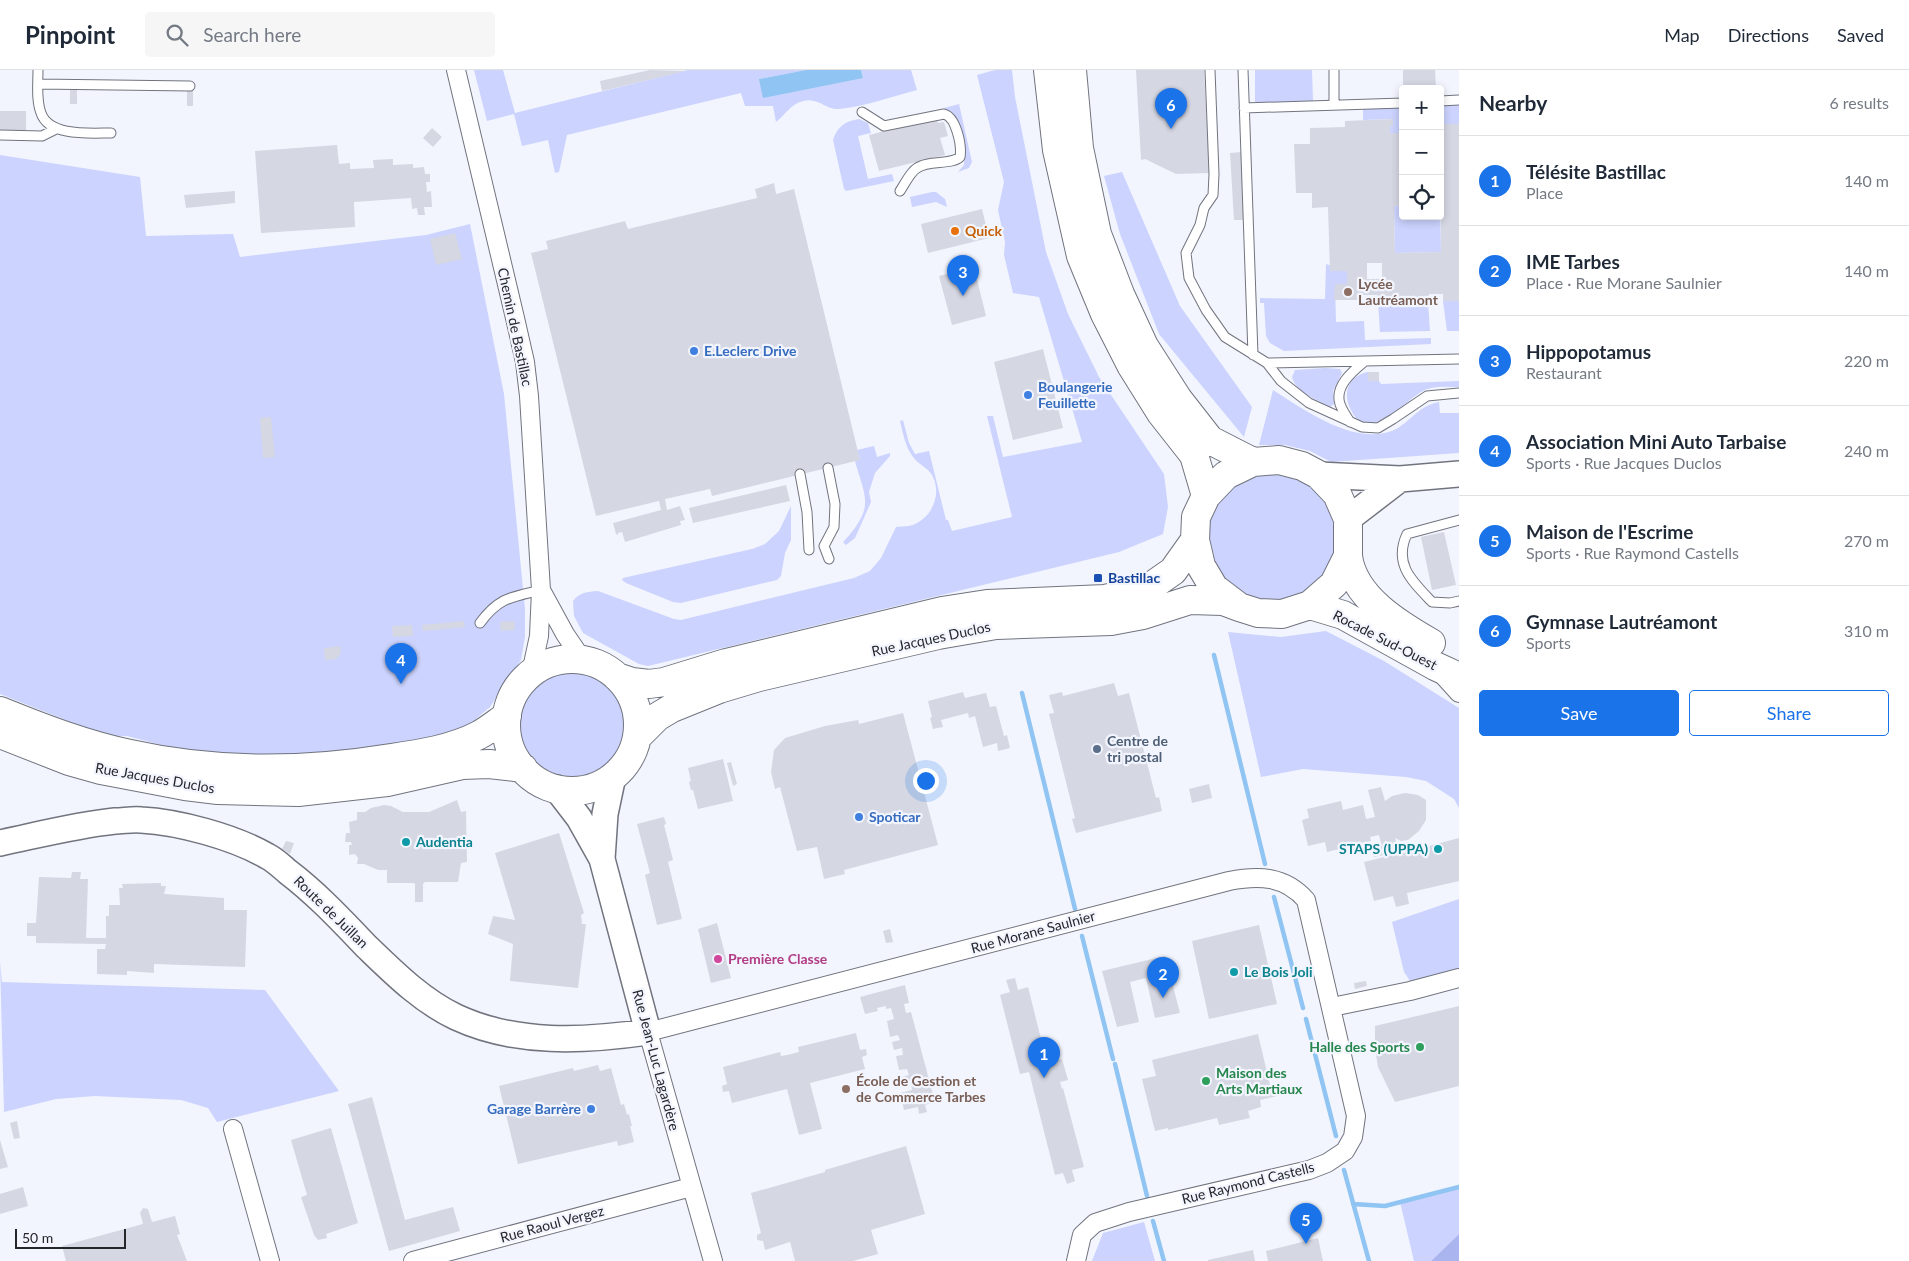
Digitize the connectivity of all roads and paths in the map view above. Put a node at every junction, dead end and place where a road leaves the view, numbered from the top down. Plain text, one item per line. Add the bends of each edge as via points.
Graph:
1 (38, 70) edge
2 (456, 70) edge
3 (1048, 70) edge
4 (1072, 70) edge
5 (1210, 70) edge
6 (1243, 70) edge
7 (1334, 70) edge
8 (38, 84) junction
9 (190, 86) dead end
10 (1459, 100) edge
11 (1444, 101) edge
12 (1399, 102) edge
13 (1334, 105) junction
14 (1244, 108) junction
15 (862, 112) dead end
16 (56, 128) junction
17 (111, 133) dead end
18 (0, 135) edge
19 (900, 191) dead end
20 (1253, 355) junction
21 (1459, 359) edge
22 (1365, 361) junction
23 (1267, 363) junction
24 (1459, 393) edge
25 (1350, 422) junction
26 (1253, 462) junction
27 (828, 468) dead end
28 (800, 474) dead end
29 (1459, 474) edge
30 (1319, 475) junction
31 (1400, 479) junction
32 (1206, 496) junction
33 (1348, 520) junction
34 (1459, 520) edge
35 (1195, 540) junction
36 (809, 550) dead end
37 (1348, 556) junction
38 (828, 560) dead end
39 (541, 590) junction
40 (1459, 601) edge
41 (1310, 605) junction
42 (1240, 607) junction
43 (480, 623) dead end
44 (582, 659) junction
45 (1451, 667) edge
46 (531, 673) junction
47 (617, 676) junction
48 (1459, 693) edge
49 (0, 711) edge
50 (507, 716) junction
51 (0, 734) edge
52 (637, 737) junction
53 (523, 768) junction
54 (613, 776) junction
55 (556, 788) junction
56 (0, 843) edge
57 (602, 859) junction
58 (1459, 978) edge
59 (1332, 1007) junction
60 (648, 1032) junction
61 (234, 1129) dead end
62 (691, 1187) junction
63 (270, 1261) edge
64 (413, 1261) edge
65 (712, 1261) edge
66 (1076, 1261) edge

1 - 8 lane
2 - 39 street, Chemin de Bastillac via 525,362
3 - 32 main road via 1057,150 1081,256 1131,365 1161,413 1194,455
4 - 26 main road via 1079,148 1098,234 1144,346 1178,399 1210,440
5 - 20 lane via 1213,195 1204,208 1200,225 1186,253 1189,278 1224,337
6 - 14 lane
7 - 13 lane
8 - 9 lane
8 - 16 lane via 43,120
10 - 11 lane
12 - 13 lane
13 - 14 lane
14 - 20 lane
15 - 19 lane via 884,126 944,114 950,115 954,121 960,157 917,168
16 - 17 lane via 81,133
16 - 18 lane via 42,136
20 - 23 lane
21 - 22 lane
22 - 23 lane
22 - 25 lane via 1350,373 1341,388 1339,402
23 - 25 lane via 1280,381 1309,403
24 - 25 lane via 1427,396 1378,428
26 - 30 main road via 1279,460
26 - 32 main road via 1226,475
27 - 38 lane via 835,504 834,527 824,546
28 - 36 lane
29 - 31 street
30 - 31 street
30 - 33 main road via 1337,494
31 - 33 street
32 - 35 main road via 1196,517
33 - 37 main road
34 - 40 lane via 1407,534 1401,546 1405,570 1432,602
35 - 42 main road via 1200,566 1214,588
35 - 47 main road, Rue Jacques Duclos via 1173,571 1132,593 1105,599 987,604 942,611 726,663 664,682 632,682
37 - 41 main road via 1334,584
37 - 45 main road, Rocade Sud-Ouest via 1349,569 1361,590
39 - 43 lane via 503,600 490,609
39 - 44 street, Chemin de Bastillac
39 - 46 street, Chemin de Bastillac via 539,636
41 - 42 main road via 1282,614 1258,613
41 - 45 main road, Rocade Sud-Ouest via 1343,615
42 - 52 main road, Rue Jacques Duclos via 1214,599 1190,600 1111,621 996,625 938,635 718,689 672,708
44 - 46 main road via 564,659
44 - 47 main road via 601,665
45 - 48 street
46 - 50 main road via 511,699
47 - 52 main road via 635,704
49 - 50 main road, Rue Jacques Duclos via 130,754 172,762 243,768 300,768 415,754 479,735
50 - 53 main road via 512,752
51 - 53 main road, Rue Jacques Duclos via 101,770 218,790 298,792 387,782 462,766 489,764
52 - 54 main road via 624,765
53 - 55 main road via 538,781
54 - 55 main road via 596,786 576,790
54 - 57 street, Rue Jean-Luc Lagardère via 605,814
55 - 57 street, Rue Jean-Luc Lagardère via 579,818
56 - 60 street, Route de Juillan via 88,824 140,819 200,830 268,856 308,888 425,1000 456,1017 487,1028 554,1040
57 - 60 street, Rue Jean-Luc Lagardère
58 - 59 street
59 - 60 street, Rue Morane Saulnier via 1306,900 1286,884 1253,877 1229,880
59 - 66 street, Rue Raymond Castells via 1356,1116 1353,1137 1345,1151 1309,1170 1129,1212 1095,1223 1082,1235
60 - 62 street, Rue Jean-Luc Lagardère
61 - 63 street
62 - 64 street, Rue Raoul Vergez
62 - 65 street, Rue Jean-Luc Lagardère

